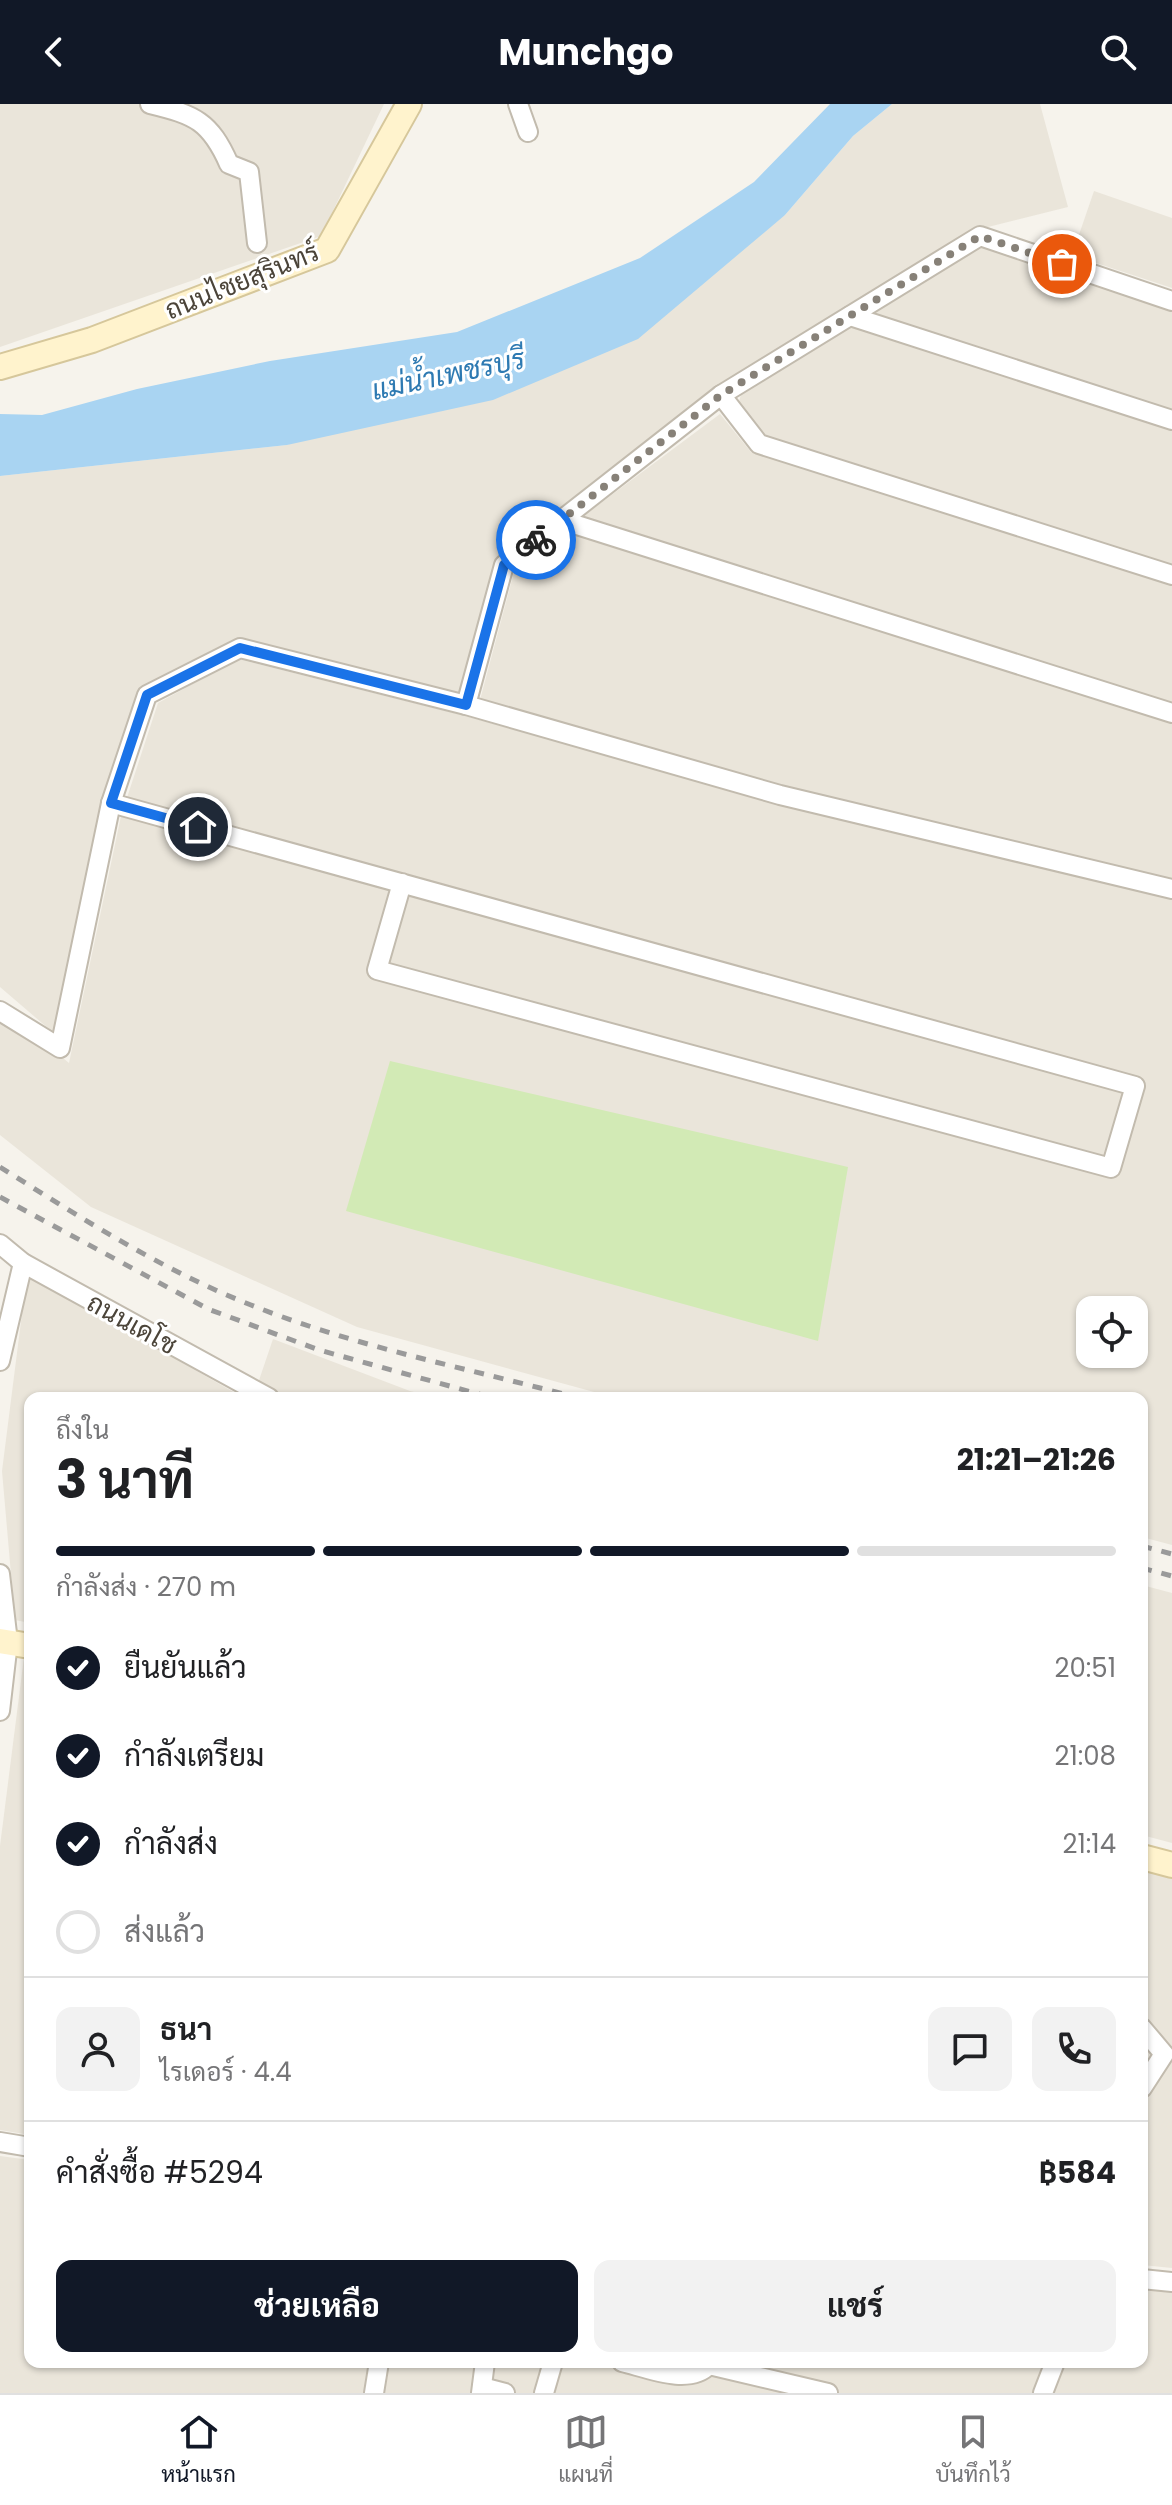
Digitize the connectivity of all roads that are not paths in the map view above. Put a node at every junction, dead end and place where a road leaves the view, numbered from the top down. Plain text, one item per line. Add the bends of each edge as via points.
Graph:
1 (150, 104) edge
2 (409, 104) edge
3 (518, 104) edge
4 (528, 132) dead end
5 (257, 243) dead end
6 (1172, 301) edge
7 (850, 316) junction
8 (0, 367) edge
9 (721, 395) junction
10 (1172, 420) edge
11 (561, 520) junction
12 (1172, 575) edge
13 (466, 705) junction
14 (1172, 713) edge
15 (111, 803) junction
16 (402, 883) junction
17 (1172, 889) edge
18 (0, 1011) edge
19 (0, 1244) edge
20 (23, 1263) junction
21 (0, 1357) edge
22 (258, 1392) edge
23 (0, 1574) edge
24 (13, 1643) edge
25 (0, 1711) edge
26 (1148, 1859) edge
27 (1172, 1865) edge
28 (1148, 2035) edge
29 (1148, 2079) edge
30 (0, 2142) edge
31 (24, 2146) edge
32 (1148, 2280) edge
33 (1172, 2282) edge
34 (378, 2368) edge
35 (484, 2368) edge
36 (551, 2368) edge
37 (648, 2368) edge
38 (702, 2368) edge
39 (726, 2368) edge
40 (1053, 2368) edge
41 (482, 2390) edge
42 (374, 2393) edge
43 (505, 2393) edge
44 (544, 2393) edge
45 (828, 2393) edge
46 (1043, 2393) edge

1 - 5 street via 200,121 212,131 229,164 249,172
2 - 8 street, ถนนไชยสุรินทร์ via 327,250 92,340
3 - 4 street
6 - 7 street via 980,236
7 - 9 street
7 - 10 street
9 - 11 street
9 - 12 street via 759,444
11 - 13 street via 504,565
11 - 14 street
13 - 15 street via 240,648 147,695
13 - 17 street via 780,795
15 - 16 street
15 - 18 street via 60,1048
16 - 16 street via 377,970 1111,1168 1135,1086
19 - 20 street, ถนนเดโช
20 - 21 street
20 - 22 street, ถนนเดโช
23 - 24 street
24 - 25 street
26 - 27 street
28 - 29 street via 1164,2054
30 - 31 street
32 - 33 street
34 - 42 street
35 - 41 street
36 - 44 street
37 - 38 street via 675,2374
39 - 45 street
40 - 46 street
41 - 43 street

